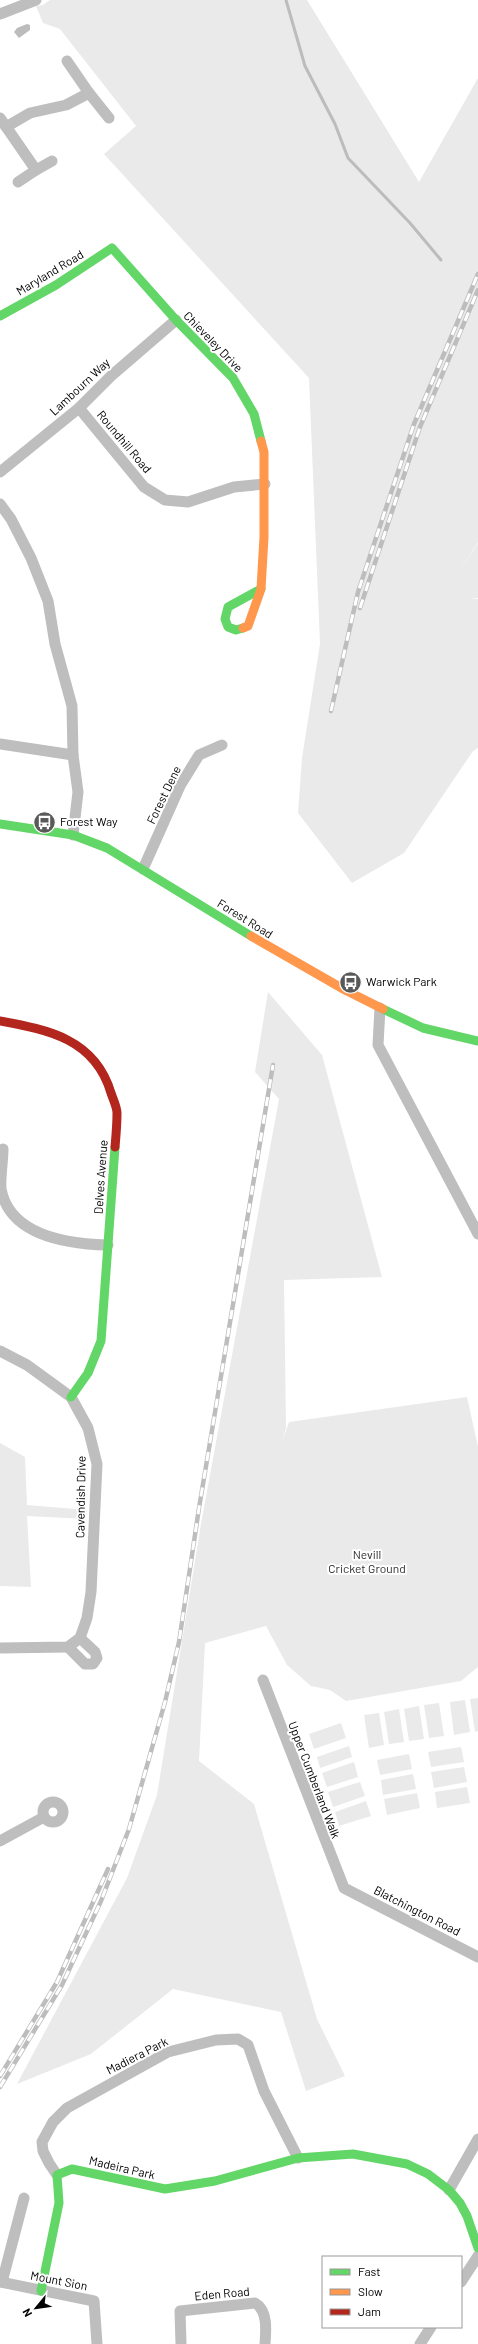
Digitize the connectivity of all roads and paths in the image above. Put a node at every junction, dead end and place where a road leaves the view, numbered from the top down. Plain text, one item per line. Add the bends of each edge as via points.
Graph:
1 (36, 0) edge
2 (0, 14) edge
3 (67, 61) dead end
4 (89, 93) junction
5 (109, 118) dead end
6 (3, 122) edge
7 (52, 161) dead end
8 (36, 170) junction
9 (18, 182) dead end
10 (112, 248) joint
11 (0, 316) edge
12 (176, 320) junction
13 (79, 408) junction
14 (0, 472) edge
15 (265, 484) junction
16 (0, 504) edge
17 (261, 589) junction
18 (0, 744) edge
19 (222, 745) dead end
20 (73, 755) junction
21 (0, 824) edge
22 (73, 835) junction
23 (143, 869) junction
24 (380, 1008) junction
25 (0, 1021) edge
26 (478, 1041) edge
27 (3, 1149) dead end
28 (478, 1234) edge
29 (108, 1245) junction
30 (0, 1351) edge
31 (71, 1397) junction
32 (80, 1638) junction
33 (68, 1647) junction
34 (0, 1648) edge
35 (263, 1680) dead end
36 (44, 1817) dead end
37 (0, 1841) edge
38 (344, 1888) joint
39 (478, 1957) edge
40 (478, 2139) edge
41 (298, 2158) junction
42 (57, 2175) junction
43 (449, 2190) junction
44 (24, 2198) dead end
45 (478, 2248) edge
46 (477, 2262) edge
47 (462, 2281) edge
48 (1, 2282) edge
49 (41, 2291) junction
50 (430, 2328) edge
51 (97, 2344) edge
52 (181, 2344) edge
53 (265, 2344) edge
54 (420, 2344) edge

1 - 2 street
3 - 4 street
4 - 5 street
4 - 6 street via 66,105
6 - 8 street
7 - 8 street
8 - 9 street
10 - 11 street, Maryland Road via 56,285
10 - 12 street, Chieveley Drive
12 - 13 street, Lambourn Way via 111,376
12 - 15 street, Chieveley Drive via 233,378 254,414 264,452
13 - 14 street, Lambourn Way
13 - 15 street, Roundhill Road via 144,487 165,500 188,502 234,486
15 - 17 street, Chieveley Drive
16 - 20 street via 11,519 31,558 48,601 55,644 72,706
17 - 17 street, Chieveley Drive via 228,607 224,617 232,630 237,631 248,626
18 - 20 street
19 - 23 street, Forest Dene via 199,756 180,786
20 - 22 street via 78,792
21 - 22 street, Forest Road
22 - 23 street, Forest Road via 106,848
23 - 24 street, Forest Road via 276,952
24 - 26 street, Forest Road via 423,1028
24 - 28 street via 378,1045
25 - 29 street, Delves Avenue via 44,1029 74,1043 90,1054 106,1076 117,1112
27 - 29 street via 1,1188 11,1213 29,1228 77,1244
29 - 31 street, Delves Avenue via 101,1341 88,1373
30 - 31 street, Cavendish Drive via 27,1365
31 - 32 street, Cavendish Drive via 88,1428 97,1464 91,1592 87,1618
32 - 33 street
32 - 33 street via 96,1652 93,1664 86,1664
33 - 34 street
35 - 38 street, Upper Cumberland Walk
36 - 37 street
38 - 39 street, Blatchington Road
40 - 43 street
41 - 42 street, Madeira Park via 215,2181 165,2189 72,2169
41 - 42 street, Madiera Park via 264,2091 248,2045 238,2039 216,2040 168,2052 67,2108 53,2122 42,2142 43,2151
41 - 43 street, Madeira Park via 352,2154 407,2164 428,2174
42 - 49 street via 59,2203
43 - 45 street, Madeira Park via 467,2216
44 - 48 street
46 - 47 street
48 - 49 street, Mount Sion
49 - 51 street, Mount Sion via 94,2301
50 - 54 street
52 - 53 street, Eden Road via 180,2311 255,2303 263,2310 266,2326

